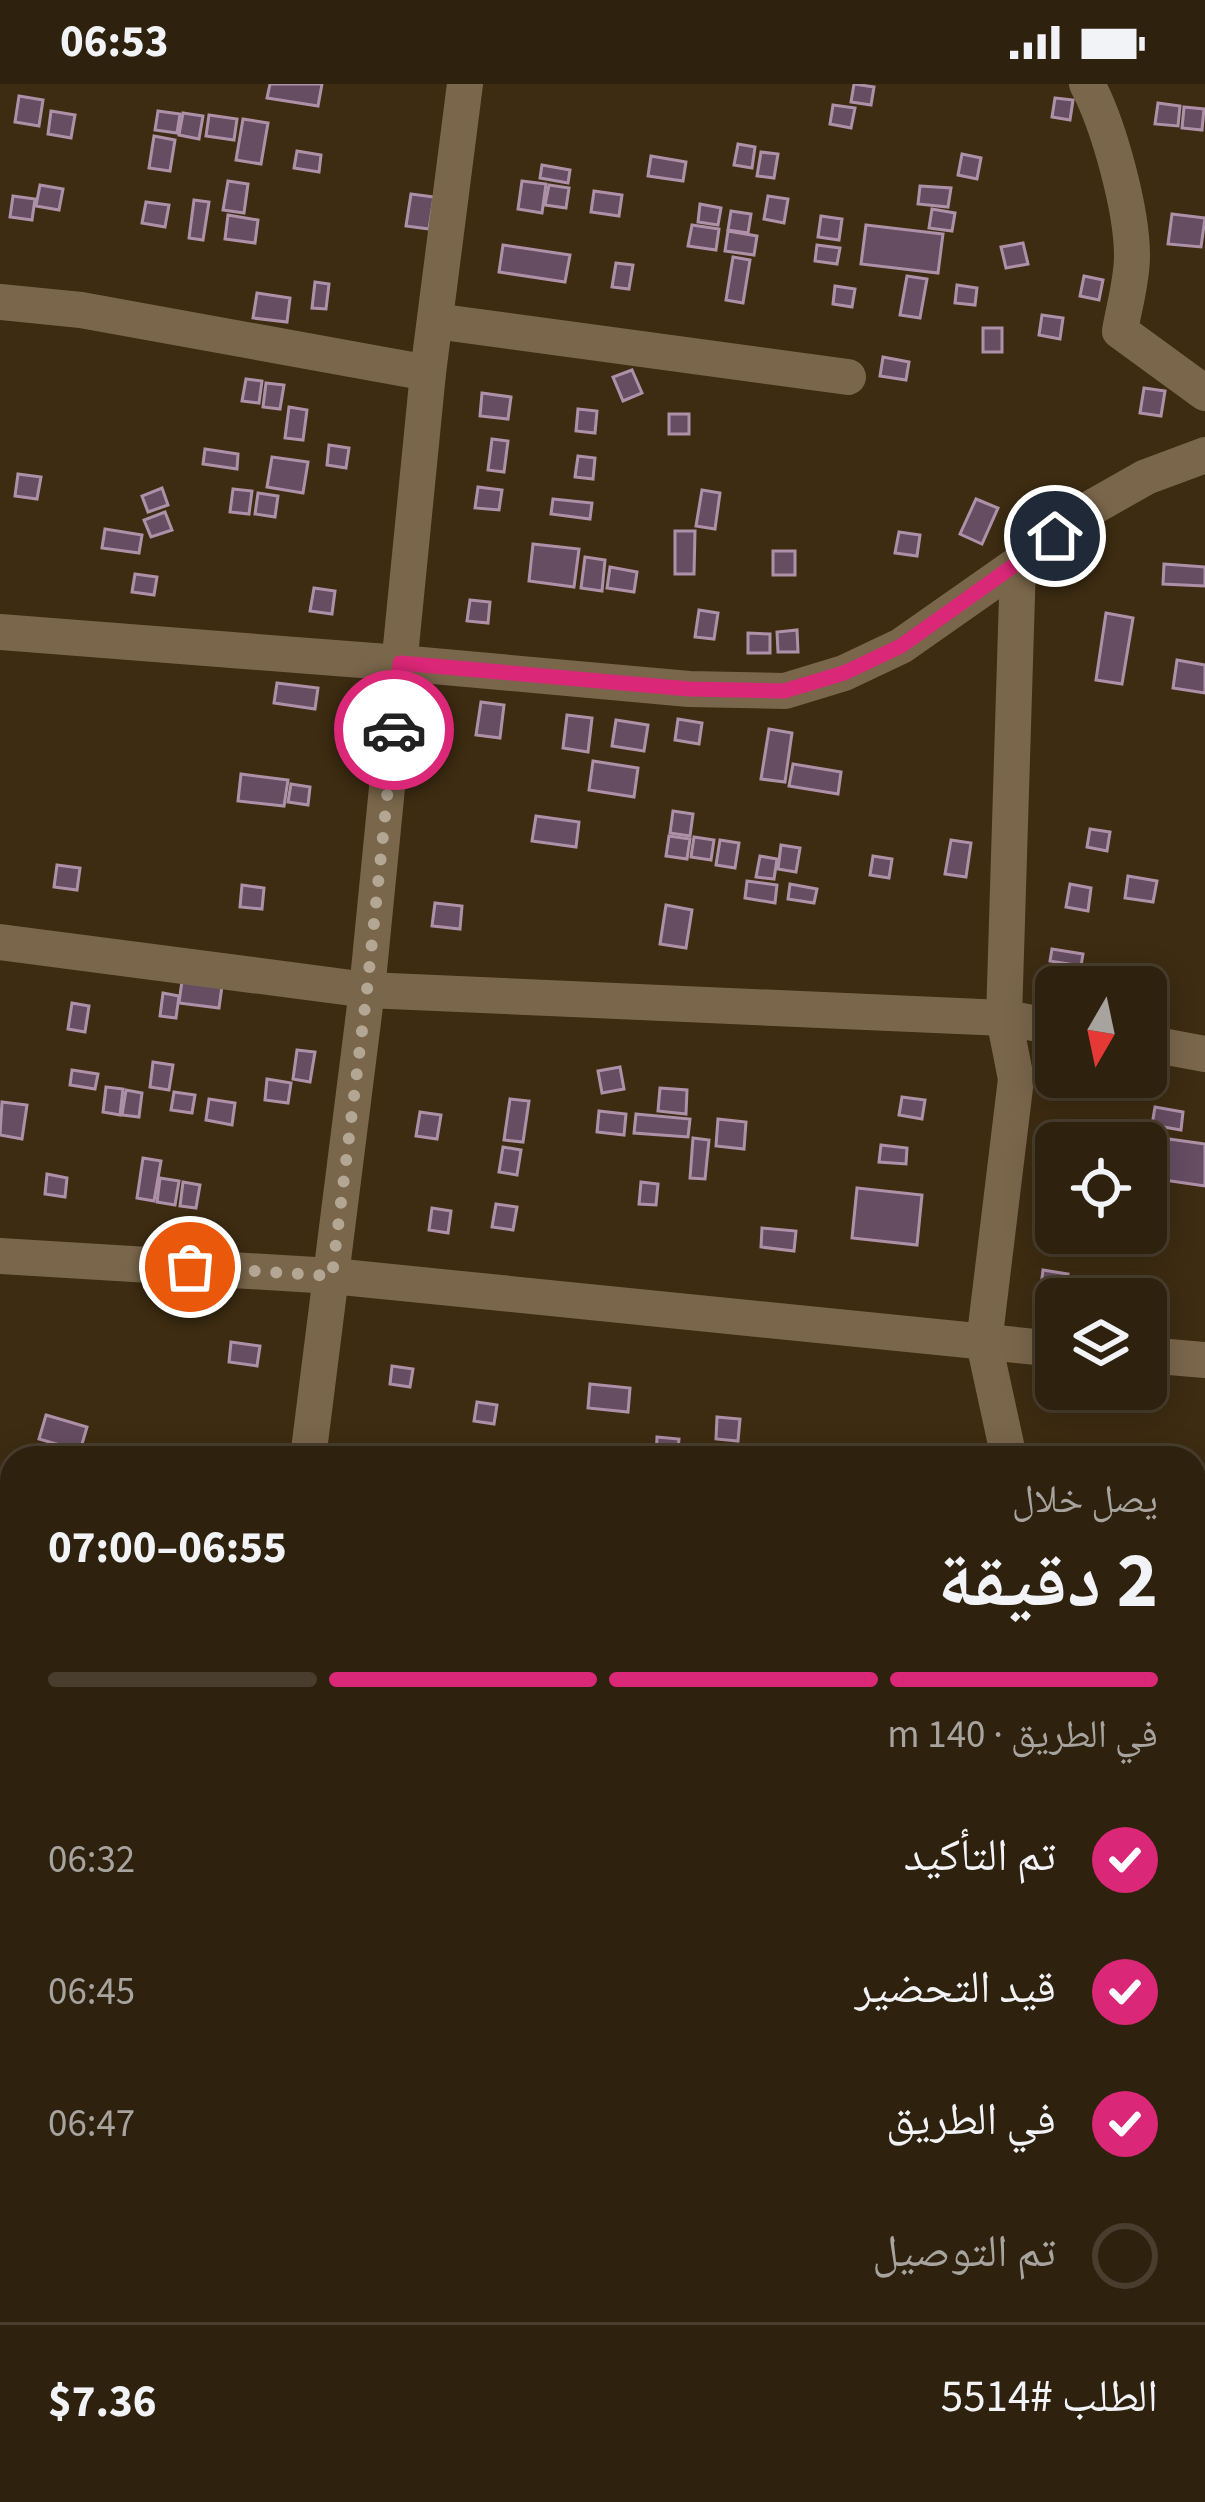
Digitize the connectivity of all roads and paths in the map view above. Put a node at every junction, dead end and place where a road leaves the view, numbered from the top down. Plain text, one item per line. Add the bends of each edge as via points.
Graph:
1 (465, 84) edge
2 (1087, 84) edge
3 (0, 302) edge
4 (435, 321) junction
5 (428, 373) junction
6 (848, 377) dead end
7 (1205, 393) edge
8 (1205, 454) edge
9 (1018, 564) junction
10 (0, 632) edge
11 (400, 663) junction
12 (0, 942) edge
13 (367, 990) junction
14 (1004, 1018) junction
15 (1035, 1024) edge
16 (1167, 1047) edge
17 (1205, 1054) edge
18 (0, 1256) edge
19 (332, 1276) junction
20 (984, 1343) junction
21 (1035, 1347) edge
22 (1167, 1357) edge
23 (1205, 1360) edge
24 (310, 1446) edge
25 (1006, 1446) edge

1 - 4 street
2 - 7 street via 1109,136 1128,220 1132,256 1120,331
3 - 5 street
4 - 5 street
4 - 6 street
5 - 11 street
8 - 9 street via 1093,507
9 - 11 street via 901,646 784,691
9 - 14 street
10 - 11 street
11 - 13 street
12 - 13 street
13 - 14 street
13 - 19 street
14 - 15 street
14 - 20 street via 1016,1079
16 - 17 street
18 - 19 street
19 - 20 street
19 - 24 street
20 - 21 street
20 - 25 street
22 - 23 street

